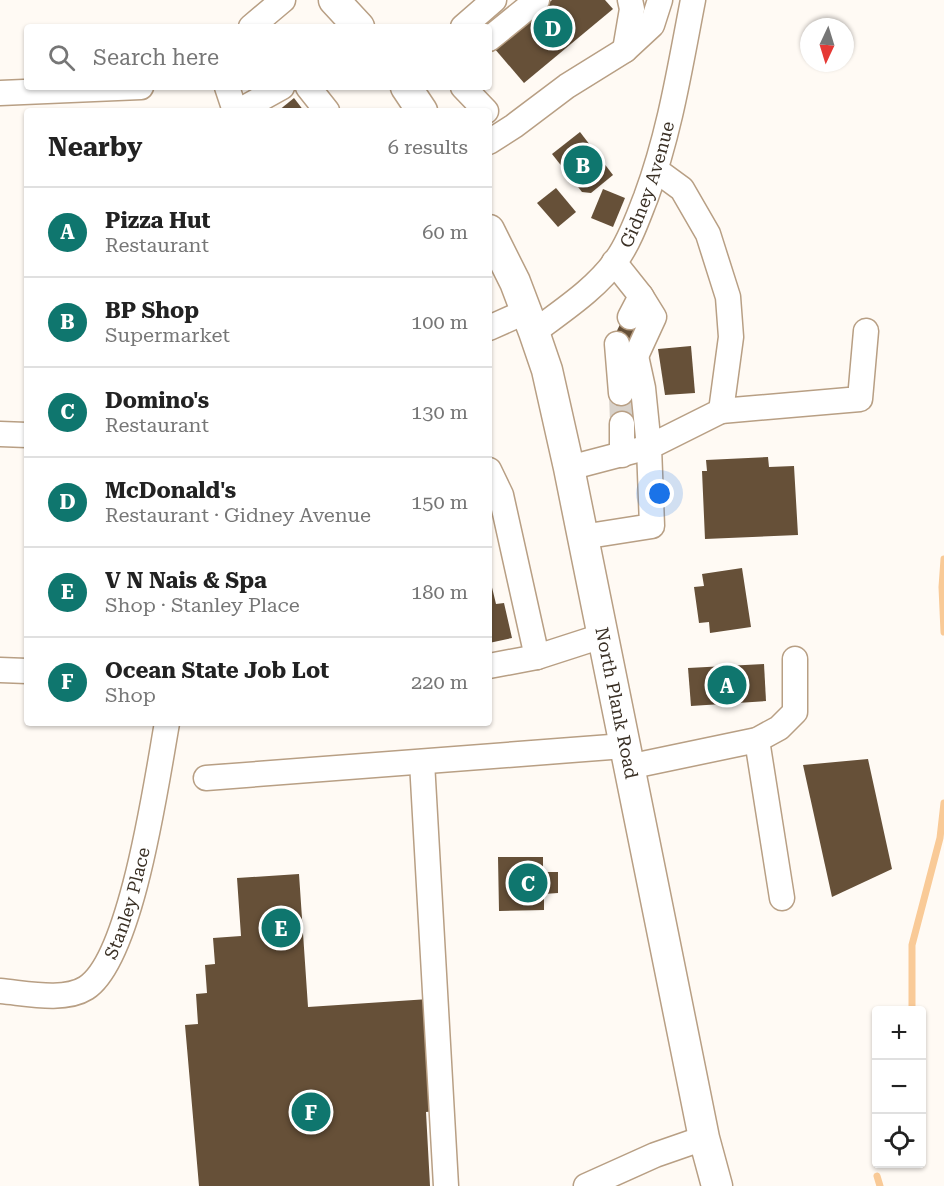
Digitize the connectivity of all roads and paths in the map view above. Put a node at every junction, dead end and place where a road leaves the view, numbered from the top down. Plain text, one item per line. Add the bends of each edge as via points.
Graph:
1 (283, 0) edge
2 (334, 0) edge
3 (494, 0) edge
4 (537, 0) edge
5 (630, 0) edge
6 (646, 0) edge
7 (660, 0) edge
8 (693, 0) edge
9 (255, 24) edge
10 (356, 24) edge
11 (466, 24) edge
12 (492, 37) edge
13 (625, 50) junction
14 (70, 90) edge
15 (228, 90) edge
16 (276, 90) edge
17 (310, 90) edge
18 (407, 90) edge
19 (466, 90) edge
20 (0, 93) edge
21 (236, 108) edge
22 (243, 108) edge
23 (325, 108) edge
24 (420, 108) edge
25 (484, 108) edge
26 (492, 114) edge
27 (514, 126) junction
28 (492, 140) edge
29 (656, 170) junction
30 (492, 236) edge
31 (615, 262) junction
32 (531, 321) junction
33 (492, 328) edge
34 (866, 330) dead end
35 (624, 354) junction
36 (621, 393) tunnel mouth
37 (721, 411) junction
38 (622, 424) tunnel mouth
39 (0, 434) edge
40 (24, 435) edge
41 (649, 447) junction
42 (622, 455) junction
43 (569, 468) junction
44 (492, 476) edge
45 (582, 537) junction
46 (602, 636) junction
47 (537, 657) junction
48 (795, 658) dead end
49 (492, 665) edge
50 (0, 670) edge
51 (24, 671) edge
52 (166, 726) edge
53 (757, 740) junction
54 (626, 757) junction
55 (422, 762) junction
56 (206, 778) dead end
57 (782, 898) dead end
58 (0, 991) edge
59 (704, 1138) junction
60 (446, 1186) edge
61 (586, 1186) edge
62 (717, 1186) edge

1 - 9 street
2 - 10 main road
3 - 11 street
4 - 12 street
5 - 13 street
6 - 13 street
7 - 13 street via 652,25
8 - 29 street, Gidney Avenue via 677,94
13 - 27 street via 567,86
14 - 20 street
15 - 21 street
16 - 22 street
17 - 23 street
18 - 24 main road
19 - 25 street
26 - 27 street
27 - 28 street
29 - 31 street, Gidney Avenue via 637,222
29 - 37 street via 682,189 708,234 728,297 730,337
30 - 32 main road, North Plank Road
31 - 32 street, Gidney Avenue via 583,295
31 - 35 street via 635,306 654,318
32 - 33 street, Gidney Avenue
32 - 43 main road, North Plank Road via 547,370
34 - 37 street via 860,399
35 - 36 street
35 - 41 street via 643,388
37 - 41 street
38 - 42 street
39 - 40 street
41 - 42 street
41 - 45 street via 652,526
42 - 43 street
43 - 45 main road, North Plank Road
44 - 47 street via 501,495
45 - 46 main road, North Plank Road
46 - 47 street
46 - 54 main road, North Plank Road
47 - 49 street
48 - 53 street via 795,712 779,728
50 - 51 street
52 - 58 street, Stanley Place via 131,901 109,960 86,989 62,994
53 - 54 street
53 - 57 street
54 - 55 street
54 - 59 main road, North Plank Road
55 - 56 street
55 - 60 street
59 - 61 street
59 - 62 main road, North Plank Road

